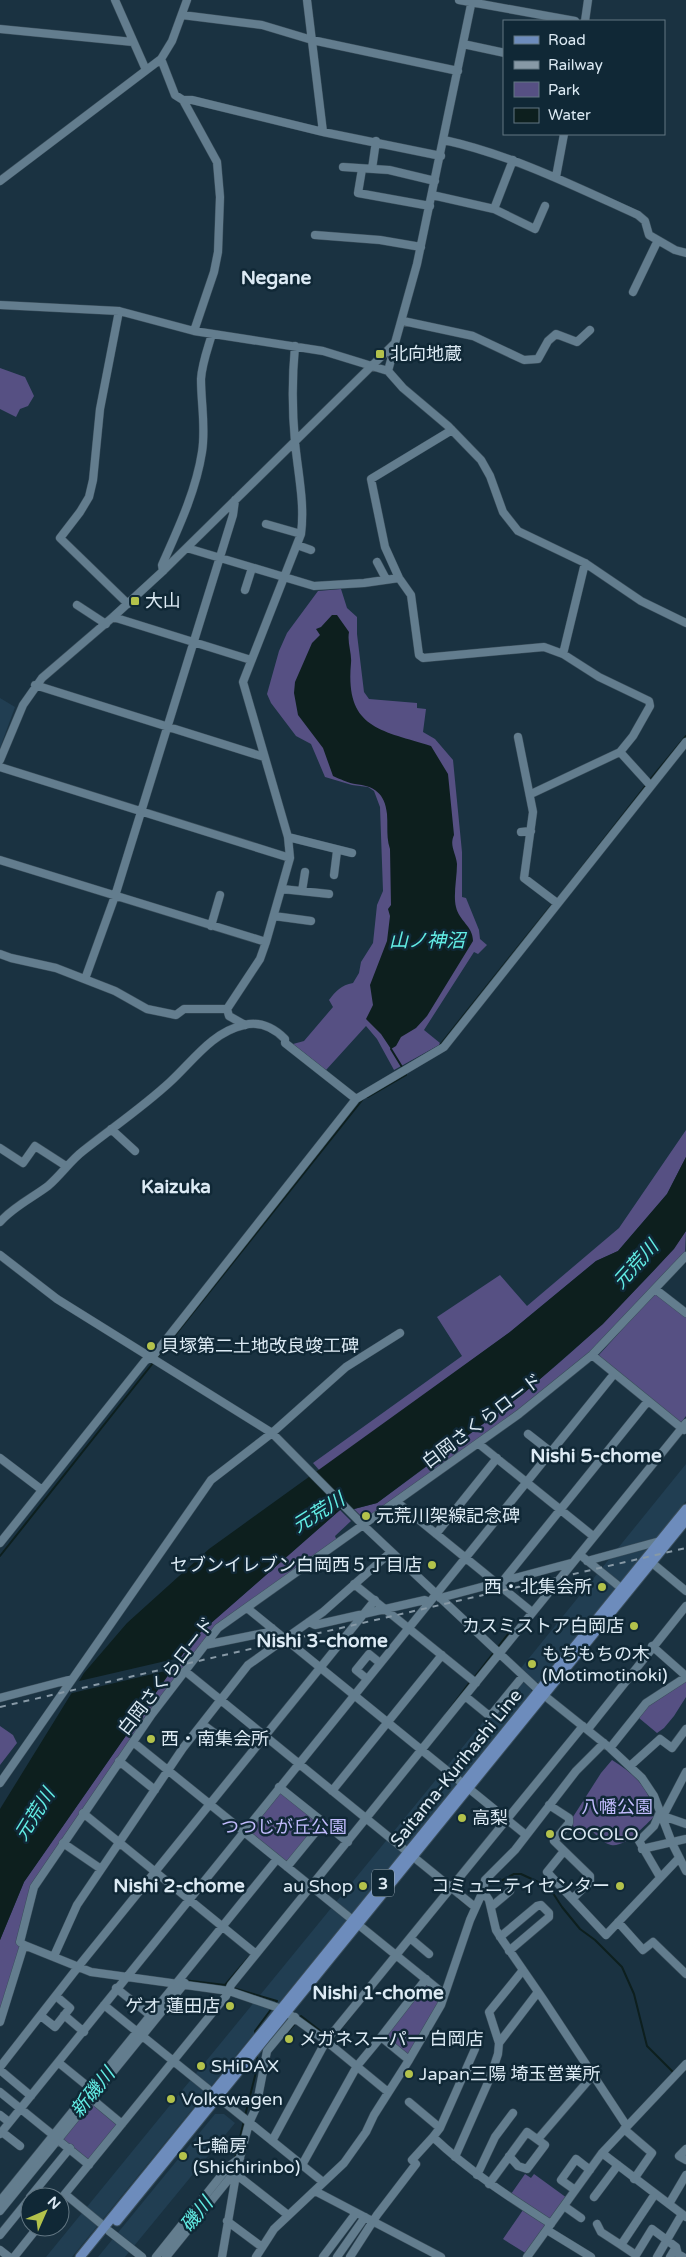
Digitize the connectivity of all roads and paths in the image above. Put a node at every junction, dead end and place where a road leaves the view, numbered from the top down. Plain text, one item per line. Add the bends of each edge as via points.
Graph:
1 (115, 0) edge
2 (187, 0) edge
3 (306, 0) edge
4 (458, 0) edge
5 (588, 0) edge
6 (472, 1) edge
7 (182, 15) junction
8 (570, 20) edge
9 (585, 20) edge
10 (0, 30) edge
11 (312, 40) junction
12 (133, 42) junction
13 (463, 44) junction
14 (503, 53) edge
15 (161, 59) junction
16 (146, 70) junction
17 (458, 71) junction
18 (183, 100) junction
19 (323, 132) junction
20 (564, 135) edge
21 (444, 140) junction
22 (376, 142) junction
23 (441, 156) junction
24 (513, 160) junction
25 (342, 167) dead end
26 (362, 169) junction
27 (372, 169) junction
28 (556, 177) junction
29 (0, 181) edge
30 (435, 181) junction
31 (432, 195) junction
32 (430, 206) junction
33 (545, 206) dead end
34 (494, 209) junction
35 (315, 235) dead end
36 (658, 240) junction
37 (421, 247) junction
38 (686, 253) edge
39 (633, 292) dead end
40 (0, 305) edge
41 (119, 311) junction
42 (403, 321) junction
43 (590, 330) dead end
44 (194, 331) junction
45 (212, 334) junction
46 (395, 343) junction
47 (294, 346) junction
48 (372, 368) junction
49 (388, 371) junction
50 (452, 430) junction
51 (295, 442) junction
52 (235, 500) junction
53 (266, 524) dead end
54 (301, 534) junction
55 (297, 545) junction
56 (186, 548) junction
57 (310, 550) dead end
58 (220, 558) junction
59 (377, 562) dead end
60 (585, 563) junction
61 (252, 568) junction
62 (163, 571) junction
63 (284, 576) junction
64 (399, 578) junction
65 (386, 579) junction
66 (245, 590) dead end
67 (128, 604) junction
68 (77, 605) dead end
69 (113, 617) junction
70 (686, 623) edge
71 (106, 624) junction
72 (193, 643) junction
73 (563, 654) junction
74 (251, 660) junction
75 (35, 685) junction
76 (166, 727) junction
77 (518, 738) dead end
78 (686, 742) edge
79 (620, 752) junction
80 (264, 757) junction
81 (0, 760) edge
82 (0, 767) edge
83 (650, 785) junction
84 (531, 794) junction
85 (141, 811) junction
86 (531, 831) junction
87 (521, 832) dead end
88 (288, 837) junction
89 (337, 851) junction
90 (352, 853) dead end
91 (290, 858) junction
92 (0, 860) edge
93 (305, 872) dead end
94 (334, 874) dead end
95 (282, 889) junction
96 (302, 891) junction
97 (329, 894) dead end
98 (220, 895) dead end
99 (115, 896) junction
100 (557, 903) junction
101 (274, 916) junction
102 (311, 921) dead end
103 (211, 926) junction
104 (266, 942) junction
105 (0, 954) edge
106 (86, 980) junction
107 (227, 1010) junction
108 (245, 1025) junction
109 (356, 1099) junction
110 (111, 1129) junction
111 (0, 1148) edge
112 (135, 1151) dead end
113 (66, 1166) junction
114 (0, 1222) edge
115 (0, 1255) edge
116 (686, 1256) edge
117 (655, 1289) junction
118 (686, 1313) edge
119 (400, 1333) dead end
120 (592, 1355) junction
121 (150, 1357) junction
122 (614, 1374) junction
123 (648, 1400) junction
124 (685, 1428) edge
125 (272, 1433) junction
126 (528, 1434) dead end
127 (478, 1444) junction
128 (551, 1452) junction
129 (0, 1458) edge
130 (497, 1458) junction
131 (527, 1482) junction
132 (42, 1490) junction
133 (397, 1502) junction
134 (686, 1509) edge
135 (560, 1510) junction
136 (686, 1520) edge
137 (363, 1525) junction
138 (436, 1534) junction
139 (593, 1536) junction
140 (660, 1541) junction
141 (0, 1543) edge
142 (391, 1552) junction
143 (578, 1554) junction
144 (465, 1558) junction
145 (587, 1561) junction
146 (652, 1562) junction
147 (571, 1563) junction
148 (499, 1582) junction
149 (354, 1584) junction
150 (621, 1588) junction
151 (686, 1591) edge
152 (438, 1596) junction
153 (375, 1600) junction
154 (429, 1602) junction
155 (686, 1606) edge
156 (247, 1608) junction
157 (385, 1609) junction
158 (532, 1612) junction
159 (363, 1614) junction
160 (309, 1622) junction
161 (272, 1628) junction
162 (408, 1628) junction
163 (285, 1640) junction
164 (205, 1645) junction
165 (652, 1646) junction
166 (500, 1654) junction
167 (442, 1655) junction
168 (380, 1663) junction
169 (320, 1668) junction
170 (185, 1671) junction
171 (523, 1676) junction
172 (686, 1677) edge
173 (72, 1679) junction
174 (367, 1679) junction
175 (476, 1683) junction
176 (542, 1693) junction
177 (354, 1695) junction
178 (466, 1696) junction
179 (0, 1698) edge
180 (221, 1700) junction
181 (387, 1723) junction
182 (202, 1724) junction
183 (585, 1728) junction
184 (686, 1729) edge
185 (265, 1736) junction
186 (224, 1740) dead end
187 (132, 1742) junction
188 (607, 1746) junction
189 (422, 1751) junction
190 (119, 1761) junction
191 (298, 1763) junction
192 (630, 1766) junction
193 (168, 1771) junction
194 (686, 1772) edge
195 (0, 1783) edge
196 (279, 1787) junction
197 (466, 1787) junction
198 (155, 1790) junction
199 (332, 1791) junction
200 (209, 1804) junction
201 (549, 1805) junction
202 (83, 1814) junction
203 (661, 1814) junction
204 (367, 1818) junction
205 (507, 1819) junction
206 (323, 1823) junction
207 (686, 1824) edge
208 (243, 1832) junction
209 (526, 1835) junction
210 (686, 1840) edge
211 (348, 1842) junction
212 (63, 1843) junction
213 (119, 1843) junction
214 (672, 1843) junction
215 (642, 1849) junction
216 (564, 1851) junction
217 (411, 1855) junction
218 (679, 1858) junction
219 (277, 1859) junction
220 (287, 1867) junction
221 (101, 1869) junction
222 (155, 1871) junction
223 (686, 1871) edge
224 (660, 1877) junction
225 (311, 1886) junction
226 (451, 1888) junction
227 (483, 1891) junction
228 (510, 1891) dead end
229 (573, 1898) junction
230 (188, 1899) junction
231 (475, 1906) junction
232 (491, 1907) junction
233 (618, 1922) junction
234 (356, 1923) junction
235 (222, 1926) junction
236 (500, 1937) junction
237 (410, 1938) junction
238 (24, 1945) junction
239 (509, 1950) junction
240 (256, 1954) junction
241 (429, 1954) dead end
242 (396, 1955) junction
243 (54, 1956) junction
244 (78, 1966) junction
245 (523, 1970) junction
246 (684, 1970) edge
247 (125, 1977) junction
248 (426, 1979) junction
249 (181, 1983) junction
250 (116, 1988) junction
251 (229, 1991) junction
252 (538, 1992) junction
253 (444, 1994) junction
254 (56, 1996) junction
255 (104, 2005) junction
256 (288, 2012) junction
257 (64, 2015) junction
258 (41, 2016) junction
259 (150, 2016) junction
260 (0, 2022) edge
261 (84, 2032) junction
262 (140, 2034) junction
263 (381, 2037) junction
264 (326, 2041) junction
265 (498, 2043) junction
266 (475, 2049) dead end
267 (409, 2060) junction
268 (173, 2061) junction
269 (58, 2063) junction
270 (686, 2064) edge
271 (356, 2066) junction
272 (0, 2069) edge
273 (467, 2069) junction
274 (593, 2074) junction
275 (490, 2078) junction
276 (91, 2089) junction
277 (0, 2092) edge
278 (388, 2092) junction
279 (215, 2095) junction
280 (31, 2096) junction
281 (92, 2099) junction
282 (409, 2102) dead end
283 (21, 2109) junction
284 (513, 2113) dead end
285 (0, 2115) edge
286 (9, 2122) junction
287 (249, 2123) junction
288 (122, 2124) junction
289 (625, 2127) junction
290 (440, 2128) junction
291 (1, 2133) edge
292 (433, 2137) junction
293 (56, 2138) junction
294 (538, 2140) junction
295 (272, 2141) junction
296 (20, 2146) dead end
297 (70, 2148) junction
298 (686, 2149) edge
299 (602, 2153) junction
300 (509, 2156) junction
301 (240, 2158) junction
302 (455, 2158) junction
303 (686, 2160) edge
304 (89, 2165) junction
305 (302, 2166) junction
306 (618, 2166) junction
307 (590, 2170) junction
308 (237, 2172) junction
309 (477, 2175) junction
310 (686, 2175) edge
311 (634, 2179) junction
312 (323, 2182) junction
313 (489, 2184) junction
314 (38, 2187) edge
315 (70, 2188) edge
316 (575, 2190) junction
317 (315, 2191) junction
318 (655, 2194) junction
319 (594, 2197) dead end
320 (0, 2201) edge
321 (70, 2203) edge
322 (669, 2204) junction
323 (564, 2206) junction
324 (20, 2210) edge
325 (0, 2211) edge
326 (356, 2212) junction
327 (288, 2215) junction
328 (684, 2215) edge
329 (365, 2218) junction
330 (581, 2218) dead end
331 (227, 2221) junction
332 (374, 2222) junction
333 (597, 2224) dead end
334 (549, 2227) junction
335 (107, 2229) junction
336 (0, 2235) edge
337 (30, 2237) edge
338 (667, 2240) junction
339 (621, 2244) junction
340 (262, 2247) junction
341 (676, 2247) junction
342 (0, 2250) edge
343 (163, 2256) edge
344 (530, 2256) edge
345 (9, 2257) edge
346 (14, 2257) edge
347 (80, 2257) edge
348 (88, 2257) edge
349 (142, 2257) edge
350 (222, 2257) edge
351 (256, 2257) edge
352 (323, 2257) edge
353 (338, 2257) edge
354 (350, 2257) edge
355 (441, 2257) edge
356 (591, 2257) edge
357 (656, 2257) edge
358 (670, 2257) edge
359 (683, 2257) edge

1 - 12 street
2 - 7 street
3 - 11 street
4 - 6 street
5 - 9 street
6 - 8 street
6 - 13 street
7 - 11 street via 262,25
7 - 15 street
10 - 12 street
11 - 17 street
11 - 19 street
12 - 16 street
13 - 14 street
13 - 17 street
15 - 16 street
15 - 18 street via 175,95
16 - 29 street
17 - 21 street
18 - 19 street
18 - 44 street via 217,162 220,197 218,252
19 - 22 street
20 - 28 street
21 - 23 street
21 - 24 street
22 - 23 street
22 - 27 street
23 - 30 street
24 - 28 street
24 - 34 street
25 - 26 street
26 - 27 street
26 - 32 street via 358,193
27 - 30 street
28 - 36 street via 638,214 645,221 649,235
30 - 31 street
31 - 32 street
31 - 34 street
32 - 37 street
33 - 34 street via 535,229
35 - 37 street
36 - 38 street
36 - 39 street
37 - 42 street
40 - 41 street
41 - 44 street
41 - 67 street via 100,408 89,497 60,538
42 - 43 street via 473,336 524,360 538,359 556,334 577,342
42 - 46 street
44 - 45 street
45 - 47 street
45 - 62 street via 201,377 202,453 180,526 162,565
46 - 48 street
46 - 49 street
47 - 48 street via 323,351
47 - 51 street
48 - 49 street
48 - 51 street
49 - 50 street
50 - 60 street via 482,460 503,512 518,531
50 - 64 street via 371,479 385,547
51 - 52 street
51 - 54 street via 304,515
52 - 56 street
52 - 58 street
53 - 54 street
54 - 55 street
55 - 57 street
55 - 63 street
56 - 58 street
56 - 62 street
58 - 61 street
58 - 72 street
59 - 65 street
60 - 70 street via 641,601
60 - 73 street
61 - 63 street
61 - 66 street
62 - 67 street
63 - 65 street via 314,586
63 - 74 street
64 - 65 street
64 - 73 street via 411,595 419,655 423,658 544,647
67 - 69 street
68 - 71 street
69 - 71 street
69 - 72 street
71 - 75 street
72 - 74 street
72 - 76 street
73 - 79 street via 599,677 649,701 650,706 633,736
74 - 80 street via 243,682
75 - 76 street
75 - 81 street
76 - 80 street
76 - 85 street
77 - 84 street
78 - 83 street
79 - 83 street
79 - 84 street
80 - 88 street
82 - 85 street
83 - 100 street
84 - 86 street
85 - 91 street
85 - 99 street
86 - 87 street
86 - 100 street via 524,878
88 - 89 street
88 - 91 street
89 - 90 street
89 - 94 street
91 - 95 street
92 - 99 street
93 - 96 street
95 - 96 street
95 - 101 street
96 - 97 street
98 - 103 street
99 - 103 street
99 - 106 street
100 - 109 street via 444,1048
101 - 102 street
101 - 104 street
103 - 104 street
104 - 107 street via 260,959
105 - 106 street via 56,968
106 - 107 street via 162,1013 176,1015 184,1009
107 - 108 street via 229,1016
108 - 109 street via 275,1029 285,1043
108 - 110 street via 210,1043 170,1082
109 - 121 street
110 - 112 street
110 - 113 street
111 - 113 street via 23,1163 35,1146
113 - 114 street via 49,1185 8,1212
115 - 121 street via 57,1299
116 - 117 street, 白岡さくらロード
117 - 118 street
117 - 120 street, 白岡さくらロード
119 - 125 street via 346,1367
120 - 122 street
120 - 127 street, 白岡さくらロード
121 - 125 street
121 - 132 street
122 - 123 street
122 - 128 street
123 - 124 street
123 - 135 street
124 - 139 street
125 - 137 street
125 - 173 street via 211,1480
126 - 128 street
127 - 130 street
127 - 133 street, 白岡さくらロード
128 - 131 street
129 - 132 street
130 - 131 street
130 - 138 street
131 - 135 street
131 - 144 street
132 - 141 street
133 - 137 street, 白岡さくらロード
133 - 138 street
134 - 140 main road, Saitama-Kurihashi Line / 3
135 - 139 street
135 - 148 street
136 - 146 main road, Saitama-Kurihashi Line / 3
137 - 142 street
137 - 156 street, 白岡さくらロード
138 - 144 street
139 - 143 street
140 - 145 street
140 - 150 main road, Saitama-Kurihashi Line / 3
142 - 149 street
142 - 152 street
143 - 145 street
143 - 147 street
144 - 148 street
144 - 152 street
145 - 150 street
146 - 151 street
146 - 176 main road, Saitama-Kurihashi Line / 3
147 - 148 street
147 - 158 street
148 - 152 street
148 - 158 street
149 - 153 street
149 - 160 street
150 - 176 main road, Saitama-Kurihashi Line / 3
152 - 154 street
152 - 166 street
153 - 157 street
153 - 159 street
154 - 157 street via 424,1600
154 - 162 street
155 - 165 street
156 - 161 street
156 - 164 street, 白岡さくらロード via 218,1628
157 - 159 street
157 - 162 street
158 - 166 street
159 - 160 street via 315,1625
159 - 169 street
160 - 163 street
161 - 163 street
161 - 164 street via 269,1632
162 - 167 street
162 - 168 street
163 - 169 street
163 - 180 street via 248,1665
164 - 170 street, 白岡さくらロード
165 - 172 street
165 - 183 street
166 - 171 street
166 - 175 street
167 - 175 street
167 - 181 street
168 - 174 street
168 - 174 street via 369,1654 356,1670
169 - 177 street
169 - 185 street
170 - 180 street
170 - 187 street, 白岡さくらロード
171 - 176 street
171 - 178 street via 492,1714 487,1714
172 - 188 street via 646,1702
173 - 179 street
173 - 195 street
174 - 177 street
175 - 178 street
176 - 183 street
176 - 197 main road, Saitama-Kurihashi Line / 3
177 - 181 street
177 - 191 street
178 - 189 street
180 - 182 street
180 - 185 street
181 - 189 street
181 - 199 street
182 - 186 street
182 - 193 street
183 - 188 street
183 - 205 street
184 - 192 street via 672,1748 660,1739
185 - 191 street
185 - 200 street
187 - 190 street, 白岡さくらロード
187 - 193 street
188 - 192 street
188 - 201 street via 576,1771
189 - 197 street
189 - 204 street
190 - 198 street
190 - 202 street, 白岡さくらロード
191 - 196 street
191 - 199 street
192 - 203 street via 650,1790
193 - 198 street
193 - 200 street
194 - 203 street
196 - 206 street
196 - 208 street
197 - 205 street
197 - 217 main road, Saitama-Kurihashi Line / 3
198 - 213 street
199 - 204 street
200 - 208 street
200 - 222 street
201 - 209 street
201 - 216 street via 569,1818 569,1823 554,1841
202 - 212 street, 白岡さくらロード
202 - 213 street
203 - 207 street
203 - 214 street
203 - 215 street via 639,1841
204 - 211 street
204 - 217 street
205 - 209 street
205 - 226 street
206 - 211 street
206 - 220 street
208 - 219 street
208 - 230 street
209 - 227 street via 486,1880
210 - 214 street
211 - 225 street
212 - 221 street
212 - 238 street, 白岡さくらロード via 34,1887 20,1942
213 - 221 street
213 - 222 street
214 - 215 street
214 - 218 street
215 - 224 street
216 - 229 street via 547,1872
216 - 229 street via 590,1876 590,1882
217 - 226 street
217 - 234 main road, Saitama-Kurihashi Line / 3
218 - 223 street
218 - 224 street
219 - 220 street
219 - 235 street
220 - 225 street
221 - 243 street via 77,1905
222 - 230 street
222 - 244 street
224 - 233 street
225 - 234 street
225 - 240 street
226 - 231 street
226 - 237 street
227 - 231 street
227 - 232 street
228 - 232 street
229 - 233 street via 606,1935
230 - 235 street
230 - 247 street
231 - 253 street
232 - 236 street
233 - 246 street via 643,1950 653,1942
234 - 242 street
234 - 256 main road, Saitama-Kurihashi Line / 3
235 - 240 street
235 - 249 street
236 - 239 street
236 - 239 street via 537,1906 541,1905 549,1914
237 - 241 street
237 - 242 street
238 - 243 street
238 - 260 street
239 - 245 street
240 - 251 street
242 - 248 street
242 - 264 street
243 - 244 street
244 - 247 street via 91,1972
244 - 254 street
245 - 252 street
245 - 265 street via 489,2012
247 - 249 street
247 - 250 street
248 - 253 street
248 - 263 street
249 - 251 street
249 - 259 street
249 - 262 street
250 - 255 street
250 - 259 street
251 - 256 street
251 - 268 street
252 - 265 street
252 - 274 street
253 - 267 street
254 - 257 street via 70,2008
254 - 258 street
255 - 261 street
255 - 262 street
256 - 264 street
256 - 279 main road, Saitama-Kurihashi Line / 3
256 - 287 street via 267,2051 256,2108
257 - 258 street via 55,2027
257 - 261 street
258 - 272 street
259 - 262 street
261 - 269 street
262 - 268 street
262 - 276 street
262 - 281 street
263 - 267 street
263 - 271 street
264 - 271 street
264 - 295 street
265 - 275 street
266 - 273 street
267 - 278 street
268 - 279 street
268 - 288 street
269 - 276 street
269 - 280 street
270 - 289 street
271 - 278 street
271 - 305 street
272 - 280 street
273 - 275 street
273 - 290 street
274 - 289 street
274 - 294 street
275 - 302 street
276 - 293 street
277 - 283 street
278 - 312 street via 366,2132 344,2162
279 - 287 street
279 - 335 main road, Saitama-Kurihashi Line / 3
280 - 283 street
281 - 288 street
281 - 293 street
282 - 290 street
283 - 286 street
283 - 293 street
284 - 309 street via 495,2137
285 - 286 street
286 - 291 street
287 - 295 street
287 - 301 street
288 - 304 street
289 - 299 street
289 - 311 street via 652,2153
290 - 292 street
291 - 296 street
292 - 302 street
292 - 332 street via 412,2160 416,2164
293 - 297 street
293 - 320 street
293 - 325 street
294 - 300 street via 527,2132
294 - 300 street via 545,2145 527,2169 518,2166
295 - 305 street
297 - 304 street
297 - 314 street
298 - 303 street via 679,2156
299 - 306 street
299 - 307 street
300 - 313 street
301 - 308 street
301 - 343 street via 228,2167
302 - 309 street
304 - 315 street
305 - 312 street
306 - 311 street
306 - 319 street
307 - 316 street
307 - 316 street via 576,2158 561,2180
308 - 327 street
308 - 331 street
308 - 343 street
309 - 313 street
310 - 322 street
311 - 318 street
312 - 317 street
313 - 334 street
316 - 323 street
317 - 326 street
317 - 327 street
318 - 322 street
318 - 339 street
321 - 335 street
322 - 328 street
323 - 330 street
323 - 334 street
324 - 336 street
326 - 329 street
326 - 352 street
327 - 340 street
328 - 338 street
329 - 332 street
329 - 353 street
331 - 340 street
331 - 350 street
332 - 354 street
332 - 355 street
333 - 339 street via 601,2232
334 - 344 street
334 - 356 street
335 - 347 main road, Saitama-Kurihashi Line / 3
335 - 348 main road, Saitama-Kurihashi Line / 3
335 - 349 street
337 - 346 street
338 - 339 street via 652,2229 636,2255
338 - 341 street
338 - 357 street
340 - 351 street
341 - 358 street
341 - 359 street
342 - 345 street

